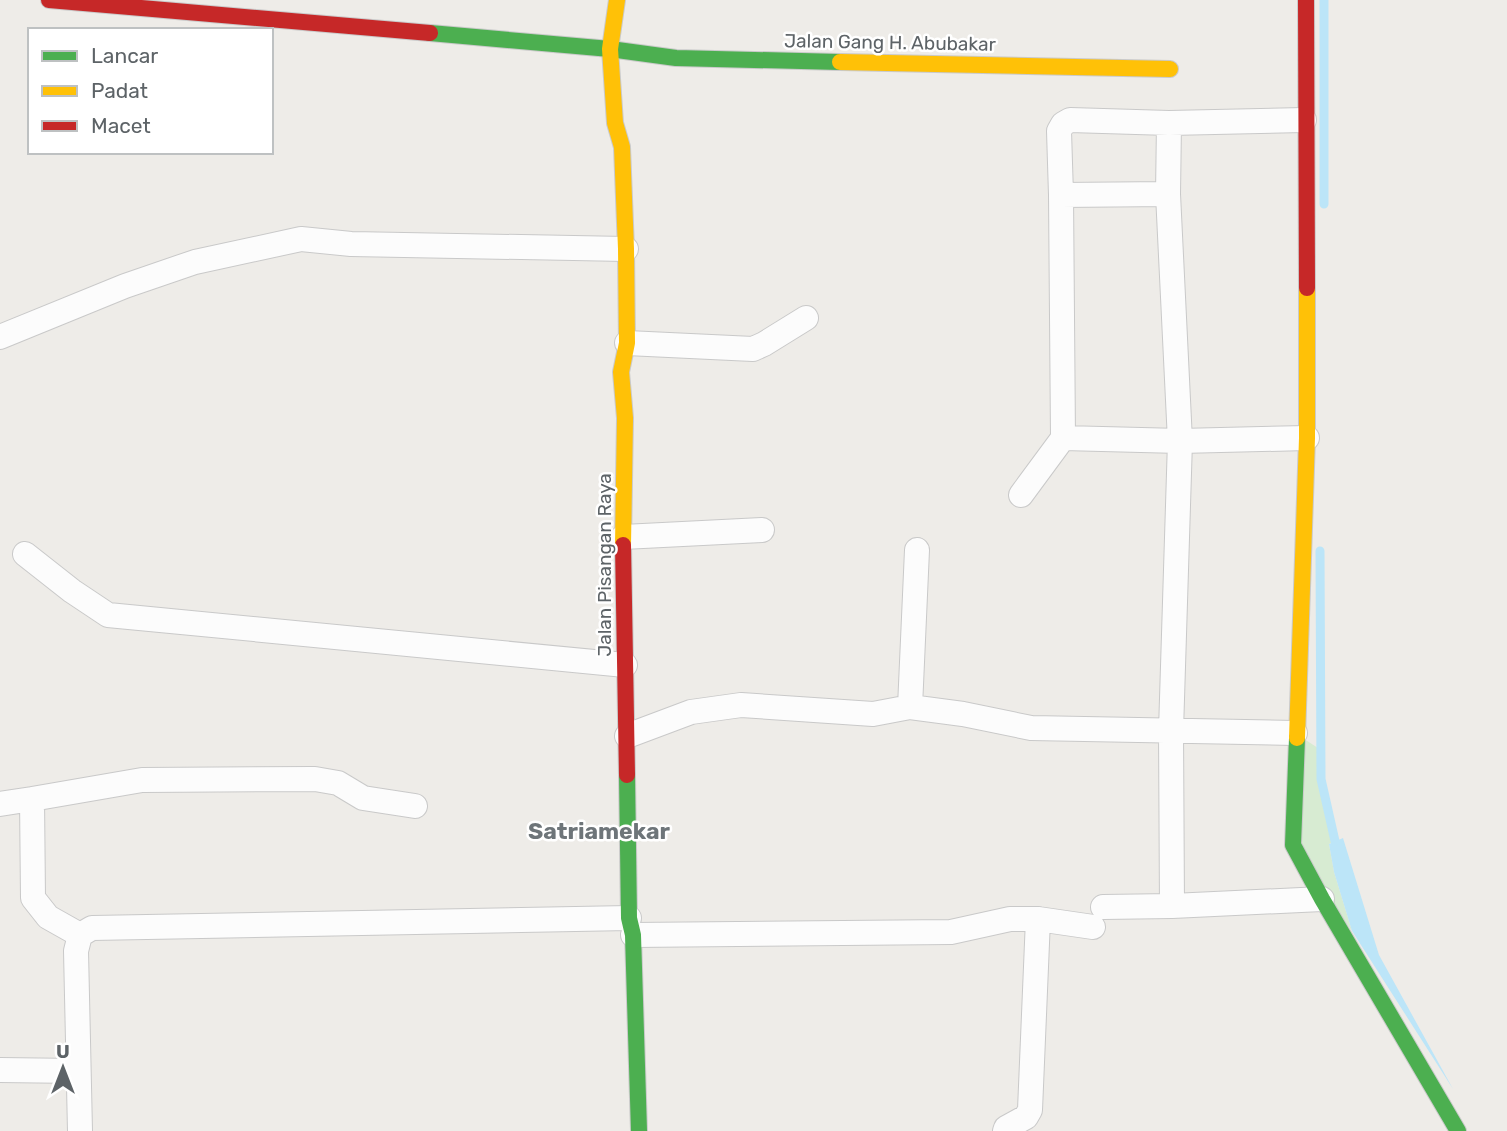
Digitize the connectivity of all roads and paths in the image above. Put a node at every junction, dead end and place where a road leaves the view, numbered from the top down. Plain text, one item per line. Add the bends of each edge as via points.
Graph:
1 (49, 0) edge
2 (617, 0) edge
3 (1306, 0) edge
4 (610, 49) junction
5 (1170, 69) dead end
6 (1304, 120) junction
7 (1169, 123) junction
8 (1168, 194) junction
9 (1061, 195) junction
10 (626, 248) junction
11 (806, 318) dead end
12 (0, 337) edge
13 (627, 342) junction
14 (1063, 438) junction
15 (1307, 438) junction
16 (1180, 441) junction
17 (1021, 495) dead end
18 (762, 530) dead end
19 (623, 537) junction
20 (917, 550) dead end
21 (25, 554) dead end
22 (625, 665) junction
23 (910, 707) junction
24 (1171, 732) junction
25 (1295, 733) junction
26 (627, 736) junction
27 (32, 799) junction
28 (0, 804) edge
29 (415, 806) dead end
30 (1321, 899) junction
31 (1172, 906) junction
32 (1038, 919) junction
33 (631, 927) junction
34 (80, 935) junction
35 (0, 1070) edge
36 (77, 1071) junction
37 (80, 1131) edge
38 (639, 1131) edge
39 (1005, 1131) edge
40 (1458, 1131) edge

1 - 4 street, Jalan Gang H. Abubakar
2 - 4 street, Jalan Pisangan Raya
3 - 6 street
4 - 5 street, Jalan Gang H. Abubakar via 676,58
4 - 10 street, Jalan Pisangan Raya via 615,123 622,147
6 - 7 street
6 - 15 street
7 - 8 street
7 - 9 street via 1070,120 1063,124 1059,131
8 - 9 street
8 - 16 street
9 - 14 street
10 - 12 street via 351,244 301,239 195,262
10 - 13 street, Jalan Pisangan Raya
11 - 13 street via 753,349
13 - 19 street, Jalan Pisangan Raya via 621,372
14 - 16 street
14 - 17 street
15 - 16 street
15 - 25 street
16 - 24 street
18 - 19 street
19 - 22 street, Jalan Pisangan Raya
20 - 23 street
21 - 22 street via 108,615
22 - 26 street, Jalan Pisangan Raya
23 - 24 street via 1031,728
23 - 26 street via 873,714 741,705 691,712
24 - 25 street
24 - 31 street
25 - 30 street via 1293,845
26 - 33 street, Jalan Pisangan Raya
27 - 28 street
27 - 29 street via 142,780 315,779 338,783 363,798
27 - 34 street via 33,898 48,917
30 - 31 street
30 - 40 street
31 - 32 street via 1098,917
32 - 33 street via 1010,919 951,932
32 - 39 street via 1030,1110
33 - 34 street via 92,928
33 - 38 street, Jalan Pisangan Raya
34 - 36 street via 75,964
35 - 36 street
36 - 37 street

